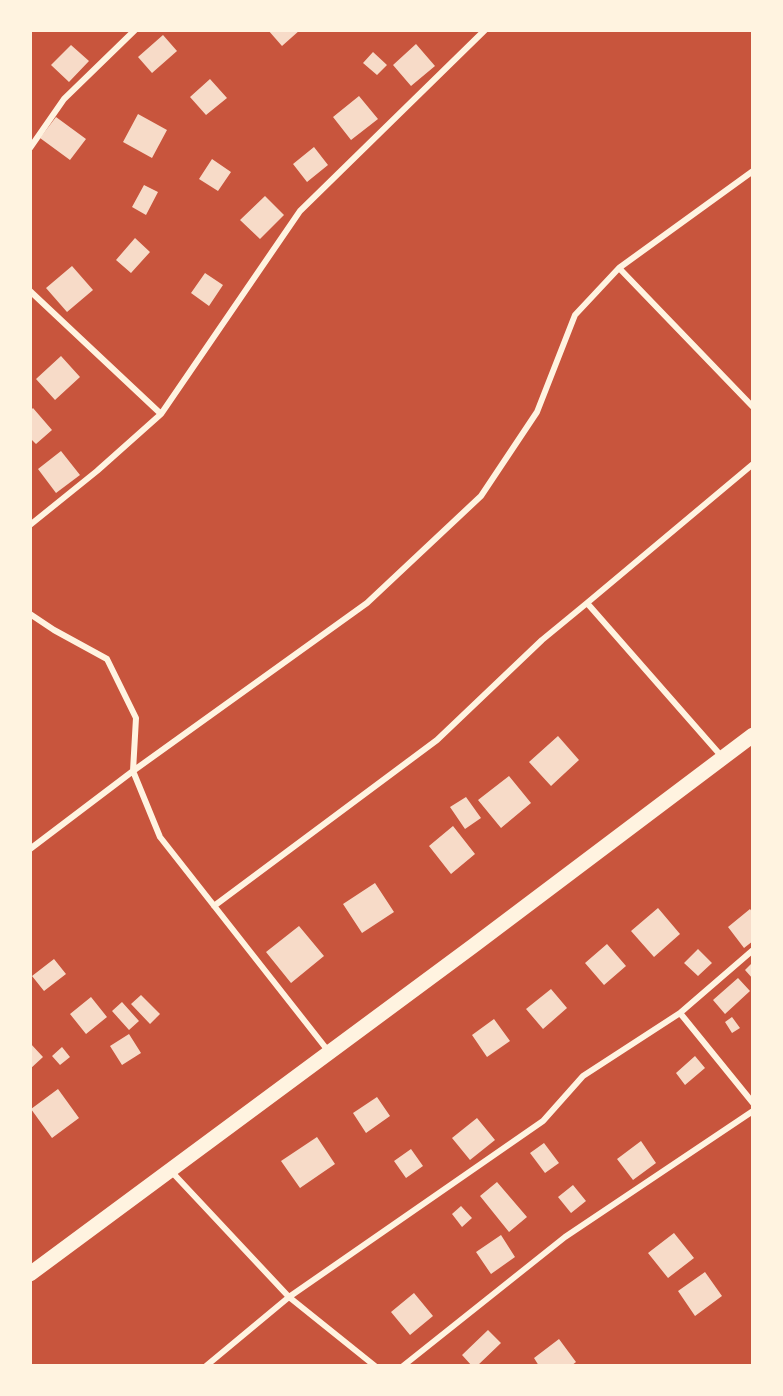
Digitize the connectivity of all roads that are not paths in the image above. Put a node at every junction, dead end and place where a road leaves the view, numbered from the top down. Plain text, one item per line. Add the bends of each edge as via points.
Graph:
1 (135, 30) edge
2 (485, 30) edge
3 (30, 148) edge
4 (753, 171) edge
5 (619, 268) junction
6 (30, 291) edge
7 (753, 408) edge
8 (161, 414) junction
9 (753, 464) edge
10 (30, 525) edge
11 (587, 603) junction
12 (30, 614) edge
13 (753, 735) edge
14 (723, 758) junction
15 (133, 771) junction
16 (30, 849) edge
17 (214, 906) junction
18 (753, 950) edge
19 (680, 1013) junction
20 (329, 1052) junction
21 (753, 1103) edge
22 (753, 1111) edge
23 (170, 1170) junction
24 (30, 1274) edge
25 (289, 1297) junction
26 (206, 1366) edge
27 (375, 1366) edge
28 (403, 1366) edge

1 - 3 street via 64,99
2 - 8 street via 300,211
4 - 5 street
5 - 7 street
5 - 15 street via 575,315 537,412 481,496 367,603
6 - 8 street
8 - 10 street
9 - 11 street
11 - 14 street
11 - 17 street via 542,640 437,740
12 - 15 street via 107,659 136,718
13 - 14 main road
14 - 20 main road
15 - 16 street
15 - 17 street via 160,837
17 - 20 street
18 - 19 street
19 - 21 street
19 - 25 street via 583,1076 543,1121
20 - 23 main road
22 - 28 street via 565,1237
23 - 24 main road
23 - 25 street
25 - 26 street
25 - 27 street

